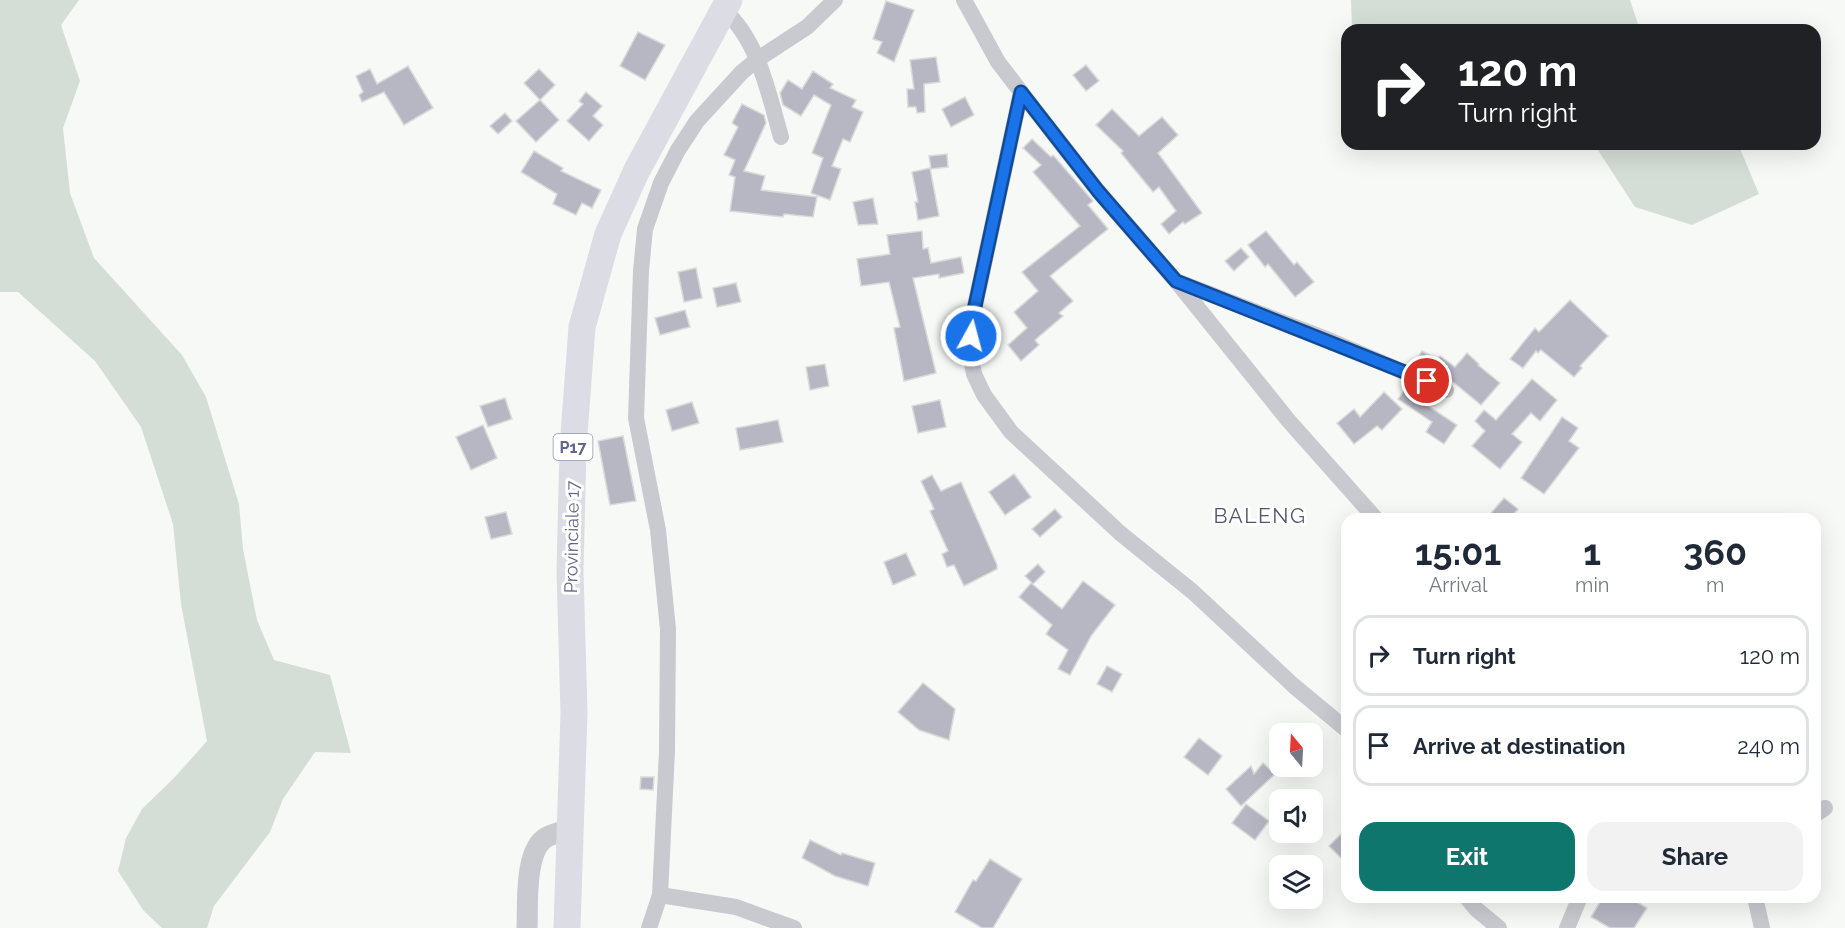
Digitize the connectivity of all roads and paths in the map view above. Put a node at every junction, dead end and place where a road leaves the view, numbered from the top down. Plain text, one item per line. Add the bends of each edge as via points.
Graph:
1 (835, 0) edge
2 (964, 0) edge
3 (726, 4) edge
4 (758, 59) junction
5 (1021, 92) junction
6 (781, 137) dead end
7 (1176, 281) junction
8 (1446, 390) dead end
9 (1371, 513) edge
10 (1341, 725) edge
11 (570, 829) junction
12 (660, 895) junction
13 (1471, 903) edge
14 (1577, 903) edge
15 (1756, 903) edge
16 (527, 928) edge
17 (567, 928) edge
18 (649, 928) edge
19 (794, 928) edge
20 (1499, 928) edge
21 (1567, 928) edge
22 (1762, 928) edge

1 - 4 street via 807,27
2 - 5 street via 998,62
3 - 4 street
3 - 11 main road, Provinciale 17 / P17 via 637,170 608,234 582,327 573,448 570,571 574,713
4 - 6 street
4 - 12 street via 697,121 662,183 645,229 636,418 658,530 668,629
5 - 7 street via 1098,191
5 - 10 street via 972,320 970,353 984,395 1011,432 1120,533 1193,592
7 - 8 street
7 - 9 street via 1288,420
11 - 16 street via 547,837 534,854 528,881
11 - 17 main road, Provinciale 17 / P17
12 - 18 street
12 - 19 street via 736,907
13 - 20 street
14 - 21 street
15 - 22 street

